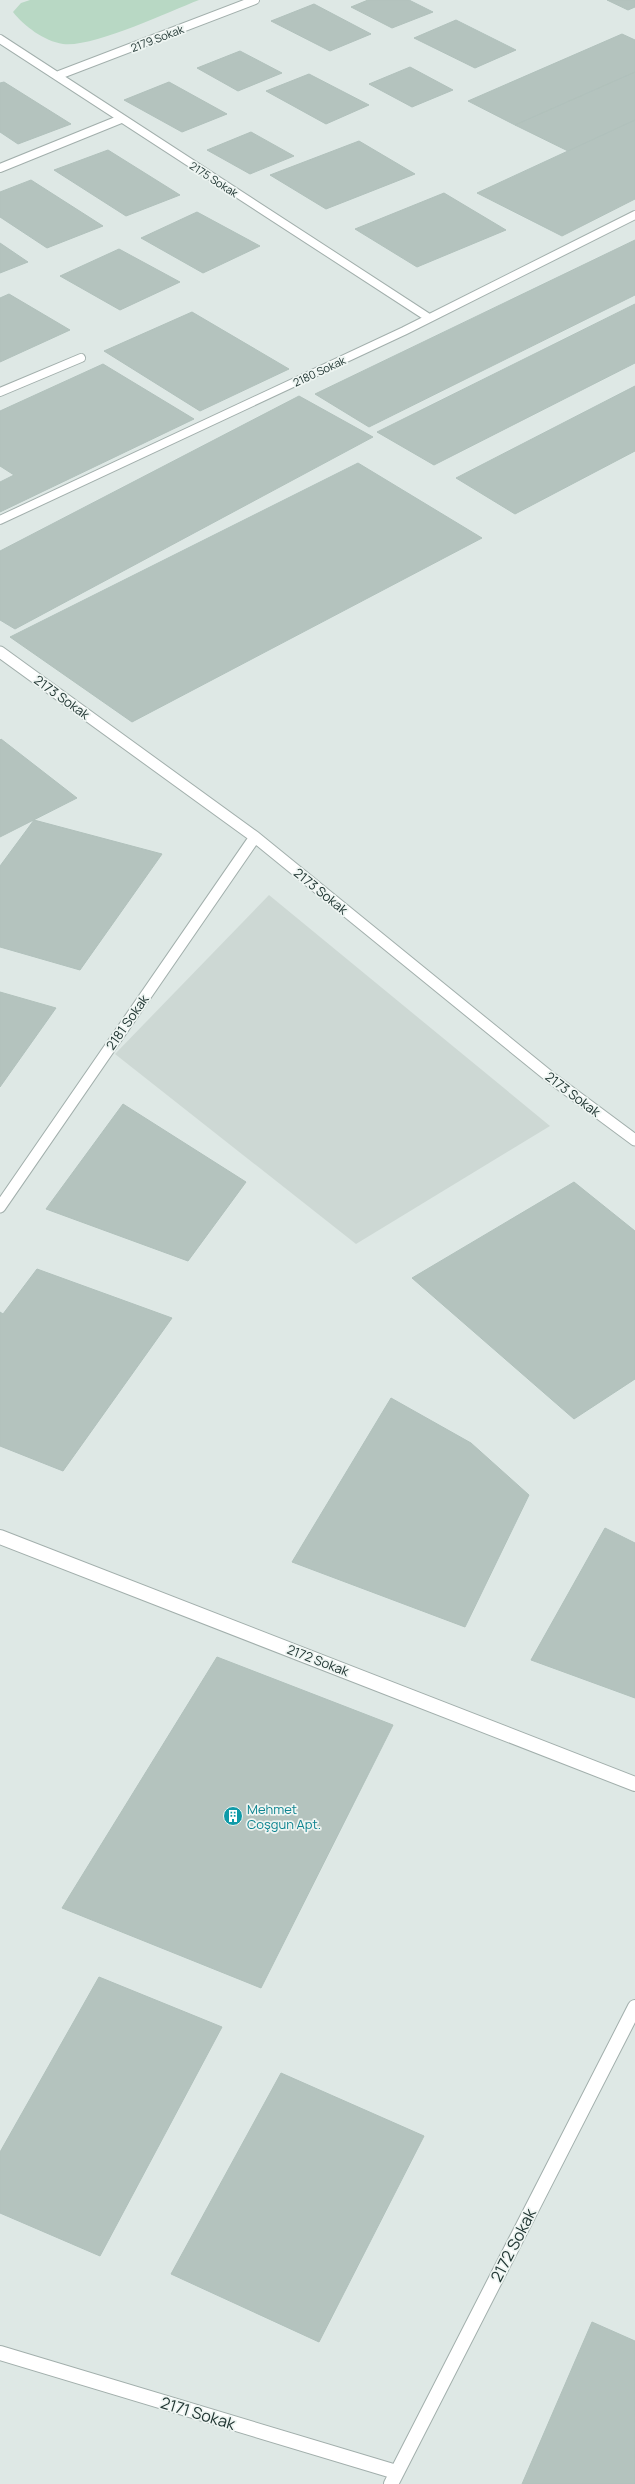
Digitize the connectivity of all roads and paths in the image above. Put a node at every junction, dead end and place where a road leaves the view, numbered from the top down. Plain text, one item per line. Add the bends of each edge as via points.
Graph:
1 (256, 0) edge
2 (0, 39) edge
3 (59, 75) junction
4 (121, 120) junction
5 (0, 168) edge
6 (635, 216) edge
7 (429, 318) junction
8 (81, 358) dead end
9 (0, 392) edge
10 (0, 520) edge
11 (0, 652) edge
12 (255, 837) junction
13 (635, 1140) edge
14 (0, 1207) edge
15 (0, 1537) edge
16 (635, 1784) edge
17 (635, 2006) edge
18 (0, 2353) edge
19 (394, 2478) edge

1 - 3 street, 2179 Sokak
2 - 3 street, 2175 Sokak
3 - 4 street, 2175 Sokak
4 - 5 street
4 - 7 street, 2175 Sokak
6 - 7 street, 2180 Sokak
7 - 10 street, 2180 Sokak
8 - 9 street
11 - 12 street, 2173 Sokak
12 - 13 street, 2173 Sokak via 550,1077
12 - 14 street, 2181 Sokak
15 - 16 street, 2172 Sokak
17 - 19 street, 2172 Sokak
18 - 19 street, 2171 Sokak

